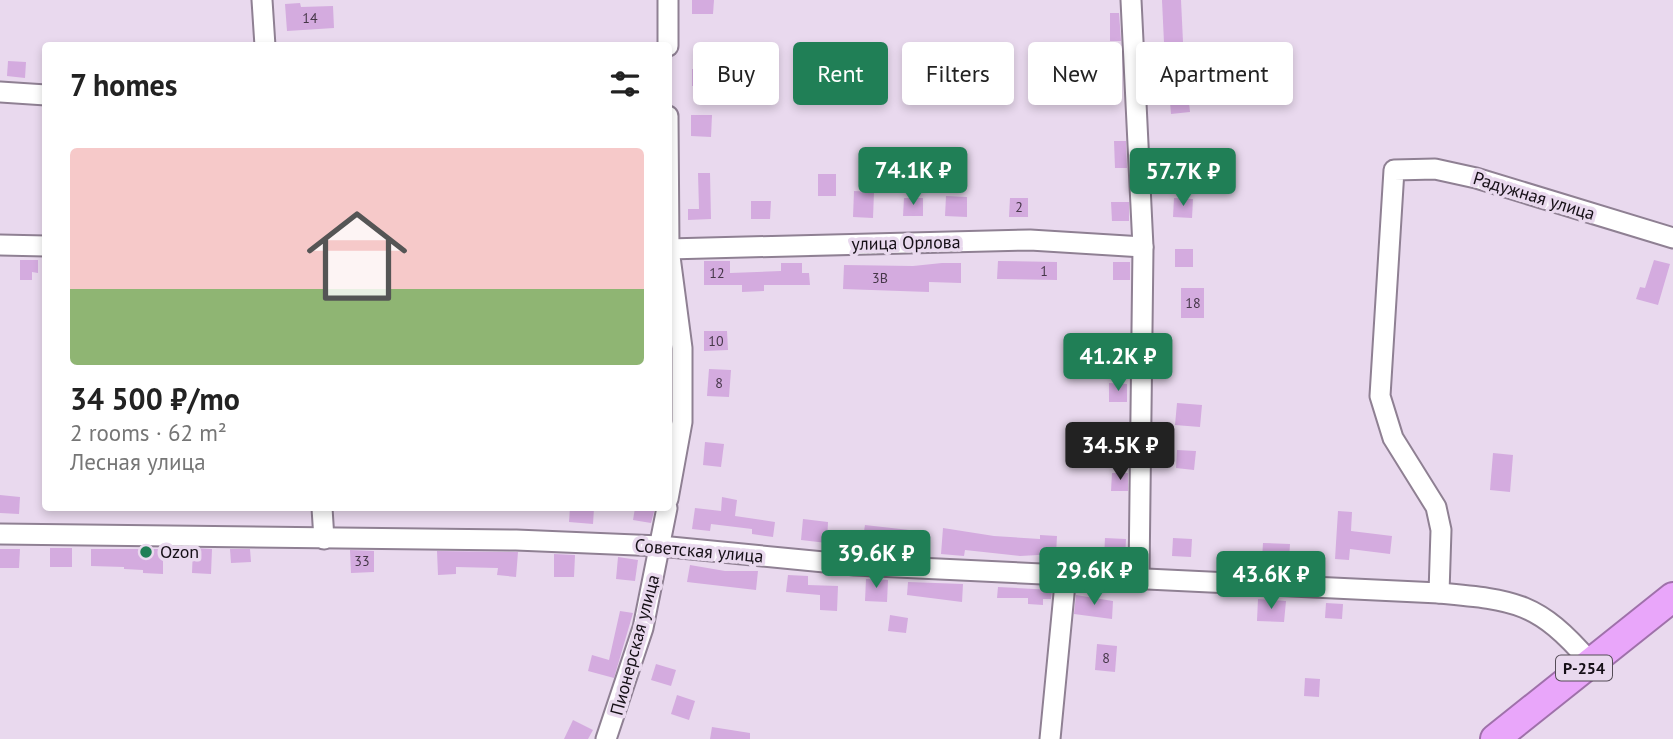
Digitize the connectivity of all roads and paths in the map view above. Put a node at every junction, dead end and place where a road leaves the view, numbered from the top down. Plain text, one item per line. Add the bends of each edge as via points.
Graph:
1 (262, 0) edge
2 (668, 0) edge
3 (1131, 0) edge
4 (265, 42) edge
5 (668, 42) edge
6 (0, 92) edge
7 (42, 95) edge
8 (1673, 238) edge
9 (0, 245) edge
10 (42, 246) edge
11 (1143, 247) junction
12 (672, 249) edge
13 (672, 272) edge
14 (672, 477) edge
15 (322, 511) edge
16 (666, 511) edge
17 (0, 534) edge
18 (324, 539) junction
19 (660, 546) junction
20 (1066, 573) junction
21 (1139, 577) junction
22 (1439, 593) junction
23 (1673, 597) edge
24 (1590, 662) junction
25 (606, 739) edge
26 (1050, 739) edge
27 (1495, 739) edge

1 - 4 street
2 - 5 street
3 - 11 street
6 - 7 street
8 - 22 street, Радужная улица via 1476,178 1435,169 1394,170 1380,396 1393,438 1436,507 1441,530
9 - 10 street
11 - 12 street, улица Орлова via 1030,240
11 - 21 street
13 - 14 street via 682,348 682,422
15 - 18 street
16 - 19 street, Пионерская улица
17 - 18 street, Советская улица
18 - 19 street, Советская улица
19 - 20 street, Советская улица via 855,565
19 - 25 street, Пионерская улица via 643,628
20 - 21 street, Советская улица
20 - 26 street
21 - 22 street, Советская улица
22 - 24 street, Советская улица via 1481,597 1534,611 1565,633
23 - 24 highway, Р-254
24 - 27 highway, Р-254

